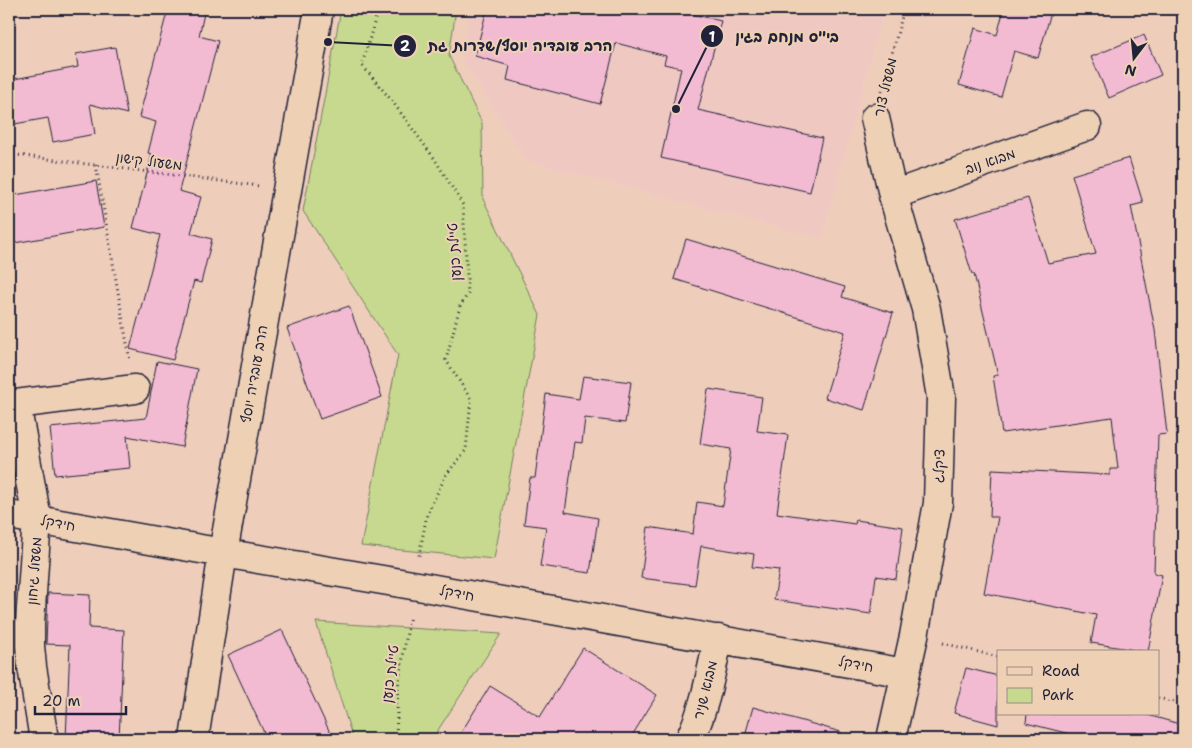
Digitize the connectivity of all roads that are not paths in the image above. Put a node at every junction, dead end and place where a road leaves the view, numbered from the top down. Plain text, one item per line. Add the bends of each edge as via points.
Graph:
1 (319, 9) edge
2 (875, 118) road end
3 (1087, 126) dead end
4 (893, 195) junction
5 (135, 389) road end
6 (9, 515) edge
7 (38, 519) junction
8 (223, 553) junction
9 (718, 639) junction
10 (905, 673) junction
11 (44, 739) edge
12 (194, 739) edge
13 (690, 739) edge
14 (891, 739) edge

1 - 8 street, הרב עובדיה יוסף
2 - 4 street, משעול צור
3 - 4 street, מבוא נוב
4 - 10 street, ציקלג via 926,309 941,397 938,503
5 - 7 street, משעול גיחון via 16,404
6 - 7 street, חידקל
7 - 8 street, חידקל
7 - 11 street, משעול גיחון via 30,646
8 - 9 street, חידקל
8 - 12 street, הרב עובדיה יוסף
9 - 10 street, חידקל
9 - 13 street, מבוא שניר via 703,706
10 - 14 street, ציקלג

